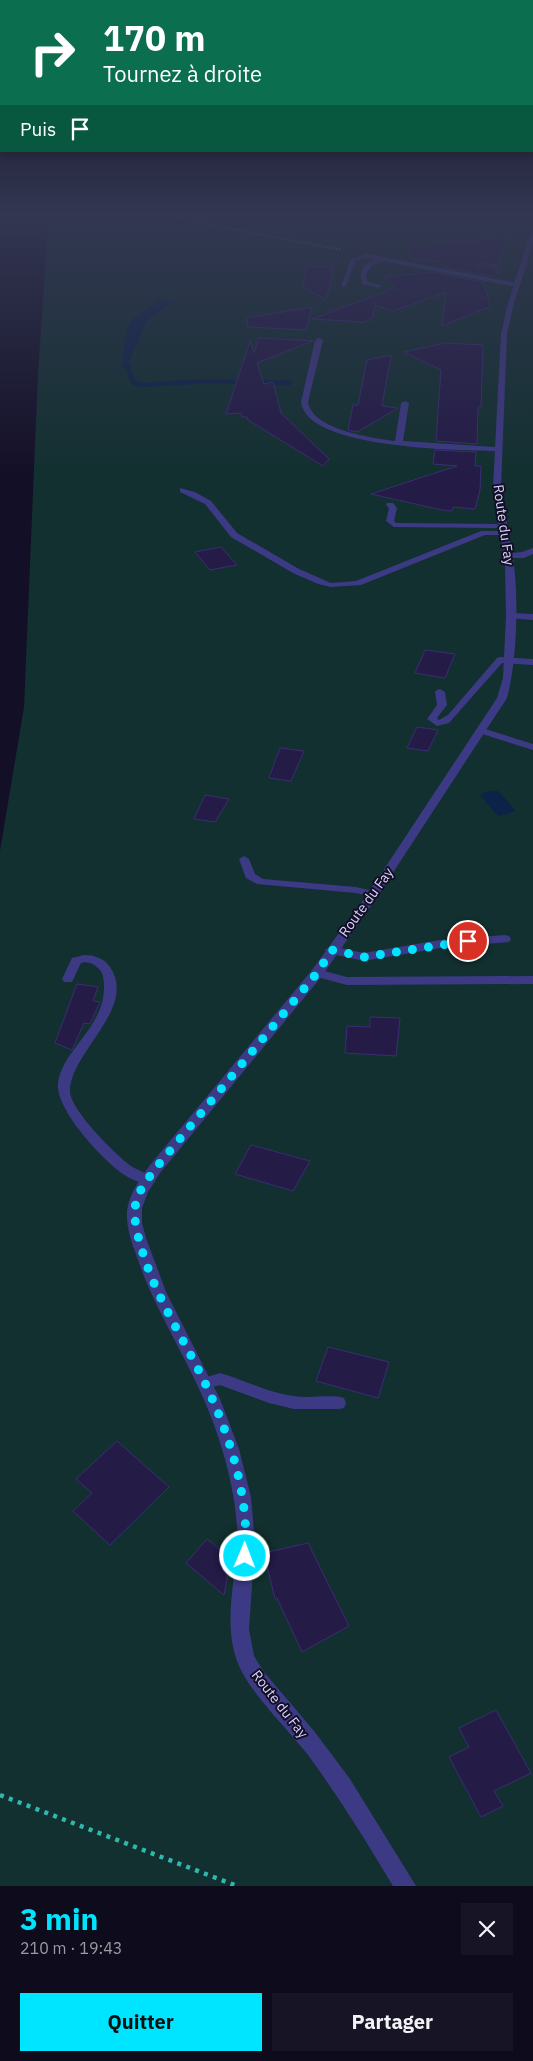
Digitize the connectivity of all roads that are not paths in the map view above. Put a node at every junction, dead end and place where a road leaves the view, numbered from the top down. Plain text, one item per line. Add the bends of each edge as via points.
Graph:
1 (513, 301) edge
2 (319, 340) dead end
3 (405, 403) dead end
4 (399, 443) junction
5 (498, 449) junction
6 (184, 490) dead end
7 (390, 505) dead end
8 (503, 530) junction
9 (533, 551) edge
10 (508, 556) junction
11 (511, 616) junction
12 (533, 617) edge
13 (510, 660) junction
14 (533, 662) edge
15 (440, 692) dead end
16 (482, 731) junction
17 (533, 747) edge
18 (244, 859) dead end
19 (373, 894) junction
20 (505, 940) dead end
21 (332, 950) junction
22 (317, 973) junction
23 (68, 979) dead end
24 (533, 980) edge
25 (147, 1180) junction
26 (205, 1383) junction
27 (339, 1403) dead end
28 (405, 1886) edge

1 - 5 street, Route du Fay via 504,334
2 - 4 street via 304,401 310,415 328,428 345,434
3 - 4 street
4 - 5 street
5 - 8 street, Route du Fay via 497,487
6 - 8 lane via 205,500 234,535 311,578 330,585 358,584 484,533
7 - 8 lane via 390,521 394,525
8 - 10 street, Route du Fay
9 - 10 street
10 - 11 street, Route du Fay
11 - 12 lane
11 - 13 street, Route du Fay
13 - 14 lane
13 - 15 lane via 497,662 451,717 437,723 432,719 442,705
13 - 16 street, Route du Fay via 502,698
16 - 17 lane
16 - 19 street, Route du Fay
18 - 19 lane via 250,876 260,882
19 - 21 street, Route du Fay
20 - 21 lane via 440,944 364,957
21 - 22 street, Route du Fay
22 - 24 lane via 347,981
22 - 25 street, Route du Fay
23 - 25 lane via 76,961 91,959 104,967 111,988 100,1025 70,1067 63,1092 66,1103 115,1159 127,1170
25 - 26 street, Route du Fay via 135,1209 136,1230 147,1268
26 - 27 lane via 220,1379 292,1404
26 - 28 street, Route du Fay via 221,1420 241,1491 246,1540 240,1631 245,1657 258,1680 321,1757

